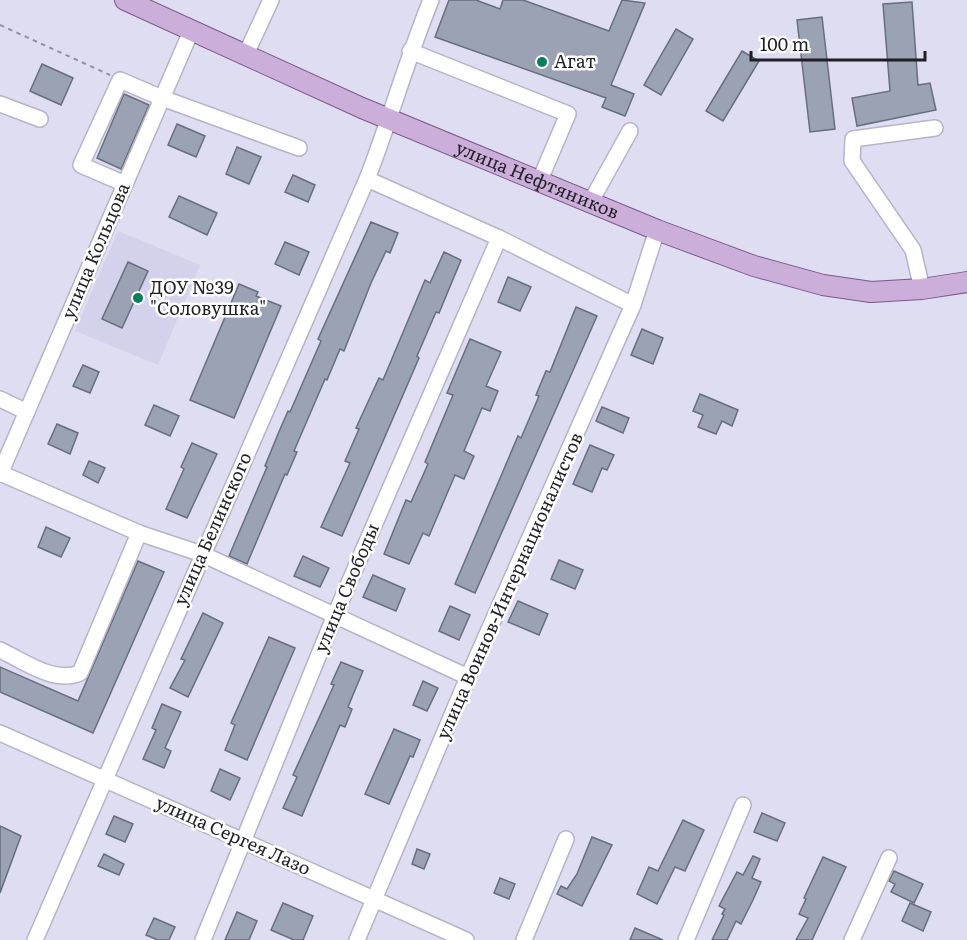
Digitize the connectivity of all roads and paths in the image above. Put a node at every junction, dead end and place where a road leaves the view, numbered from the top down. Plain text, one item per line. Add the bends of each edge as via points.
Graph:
1 (125, 0) edge
2 (271, 0) edge
3 (431, 0) edge
4 (0, 25) edge
5 (192, 29) junction
6 (410, 51) junction
7 (246, 54) junction
8 (120, 80) junction
9 (162, 98) junction
10 (0, 104) edge
11 (390, 118) junction
12 (40, 119) dead end
13 (935, 128) dead end
14 (630, 131) dead end
15 (298, 148) dead end
16 (367, 179) junction
17 (539, 182) junction
18 (125, 184) junction
19 (590, 203) junction
20 (657, 230) junction
21 (499, 238) junction
22 (967, 282) edge
23 (922, 289) junction
24 (633, 305) junction
25 (0, 399) edge
26 (27, 412) junction
27 (0, 474) edge
28 (139, 532) junction
29 (202, 554) junction
30 (334, 615) junction
31 (0, 650) edge
32 (468, 677) junction
33 (0, 733) edge
34 (103, 779) junction
35 (743, 805) dead end
36 (566, 839) dead end
37 (245, 840) junction
38 (889, 858) dead end
39 (375, 900) junction
40 (35, 940) edge
41 (203, 940) edge
42 (357, 940) edge
43 (466, 940) edge
44 (524, 940) edge
45 (686, 940) edge
46 (852, 940) edge

1 - 5 main road, улица Нефтяников
2 - 7 street
3 - 6 street, улица Белинского
4 - 8 path
5 - 7 main road, улица Нефтяников
5 - 9 street, улица Кольцова
6 - 11 street, улица Белинского
6 - 17 street via 568,114
7 - 11 main road, улица Нефтяников
8 - 9 street
8 - 18 street via 81,165
9 - 15 street
9 - 18 street, улица Кольцова
10 - 12 street
11 - 16 street, улица Белинского
11 - 17 main road, улица Нефтяников
13 - 23 street via 853,139 852,161 913,250
14 - 19 street
16 - 21 street
16 - 29 street, улица Белинского
17 - 19 main road, улица Нефтяников
18 - 26 street, улица Кольцова
19 - 20 main road, улица Нефтяников
20 - 23 main road, улица Нефтяников via 754,266 823,285 871,292
20 - 24 street, улица Воинов-Интернационалистов
21 - 24 street
21 - 30 street, улица Свободы
22 - 23 main road, улица Нефтяников
24 - 32 street, улица Воинов-Интернационалистов
25 - 26 street
26 - 27 street, улица Кольцова
27 - 28 street
28 - 29 street
28 - 31 street via 80,673 58,677
29 - 30 street
29 - 34 street, улица Белинского
30 - 32 street
30 - 37 street, улица Свободы
32 - 39 street, улица Воинов-Интернационалистов
33 - 34 street, улица Сергея Лазо
34 - 37 street, улица Сергея Лазо
34 - 40 street, улица Белинского
35 - 45 street
36 - 44 street
37 - 39 street, улица Сергея Лазо
37 - 41 street, улица Свободы
38 - 46 street
39 - 42 street, улица Воинов-Интернационалистов
39 - 43 street, улица Сергея Лазо

